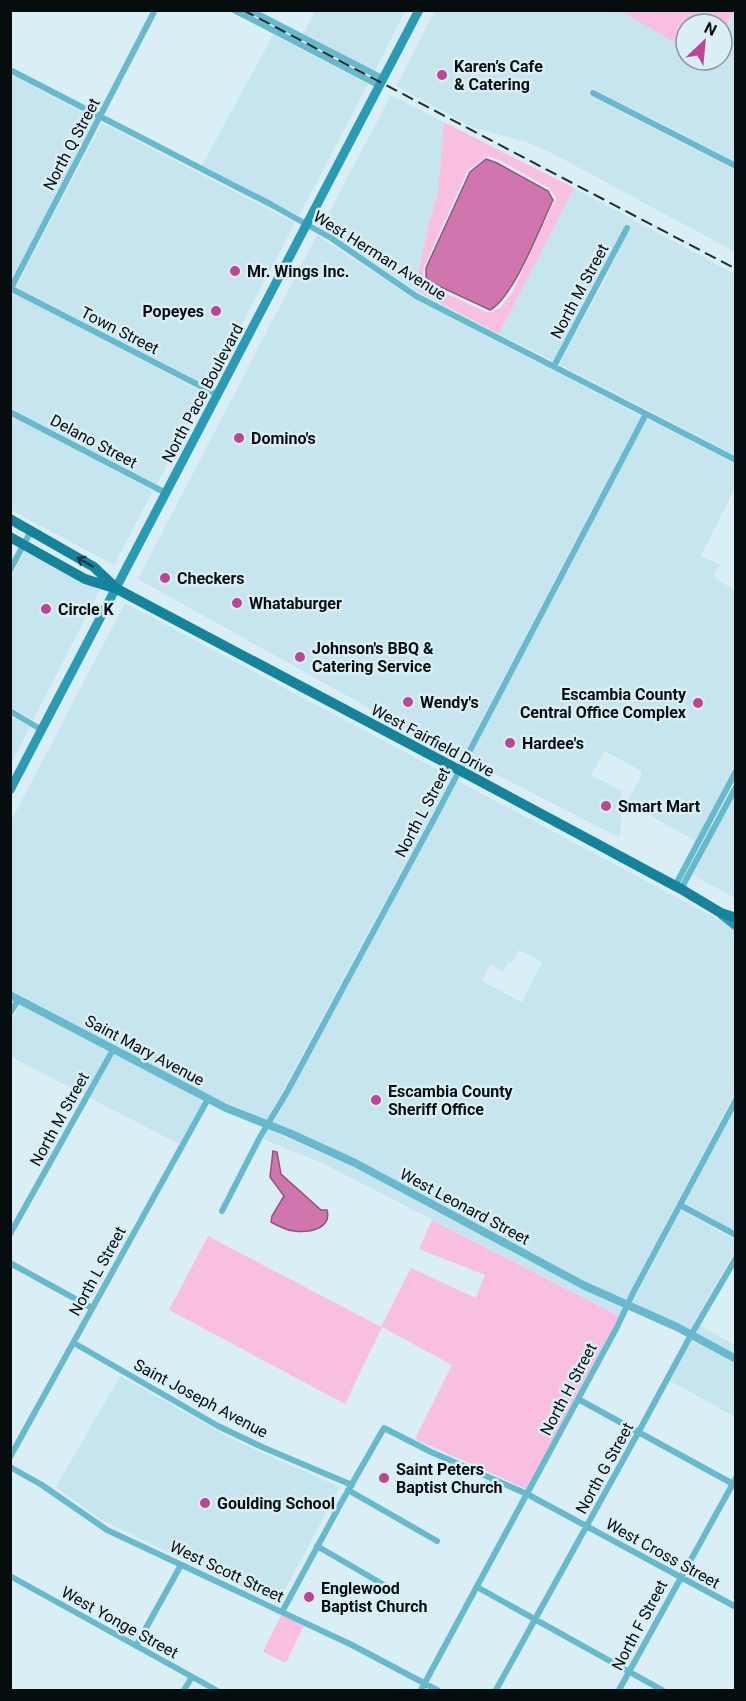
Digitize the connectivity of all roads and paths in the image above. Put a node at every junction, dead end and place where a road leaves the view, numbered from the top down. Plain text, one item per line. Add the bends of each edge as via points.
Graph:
1 (155, 10) edge
2 (234, 10) edge
3 (250, 10) edge
4 (420, 10) edge
5 (10, 70) edge
6 (382, 83) junction
7 (593, 93) dead end
8 (101, 118) junction
9 (735, 166) edge
10 (308, 225) junction
11 (627, 228) dead end
12 (11, 289) edge
13 (554, 366) junction
14 (218, 395) junction
15 (10, 412) edge
16 (646, 414) junction
17 (735, 460) edge
18 (166, 494) junction
19 (10, 519) edge
20 (31, 531) junction
21 (10, 537) edge
22 (24, 545) junction
23 (10, 570) edge
24 (117, 589) junction
25 (10, 711) edge
26 (42, 730) junction
27 (459, 770) junction
28 (735, 771) edge
29 (735, 787) edge
30 (10, 790) edge
31 (678, 888) junction
32 (721, 913) junction
33 (735, 918) edge
34 (735, 926) edge
35 (10, 994) edge
36 (19, 999) junction
37 (10, 1013) edge
38 (114, 1048) junction
39 (208, 1099) junction
40 (735, 1100) edge
41 (733, 1110) edge
42 (268, 1125) junction
43 (680, 1205) junction
44 (222, 1211) dead end
45 (10, 1234) edge
46 (735, 1235) edge
47 (735, 1258) edge
48 (10, 1263) edge
49 (627, 1306) junction
50 (92, 1308) junction
51 (691, 1335) junction
52 (74, 1343) junction
53 (735, 1359) edge
54 (578, 1399) junction
55 (638, 1433) junction
56 (10, 1457) edge
57 (10, 1467) edge
58 (734, 1482) edge
59 (350, 1487) junction
60 (527, 1494) junction
61 (587, 1527) junction
62 (437, 1541) dead end
63 (317, 1546) junction
64 (181, 1565) junction
65 (10, 1576) edge
66 (680, 1578) junction
67 (477, 1587) junction
68 (396, 1592) dead end
69 (735, 1607) edge
70 (282, 1612) junction
71 (535, 1619) junction
72 (136, 1646) junction
73 (629, 1672) junction
74 (192, 1677) junction
75 (423, 1687) edge
76 (184, 1690) edge
77 (216, 1690) edge
78 (436, 1690) edge
79 (496, 1690) edge
80 (619, 1690) edge
81 (662, 1690) edge

1 - 8 street, North Q Street
2 - 6 street
3 - 6 street
4 - 6 main road, North Pace Boulevard
5 - 8 street, West Herman Avenue
6 - 10 main road, North Pace Boulevard
7 - 9 street
8 - 10 street, West Herman Avenue
8 - 12 street, North Q Street
10 - 13 street, West Herman Avenue via 416,296
10 - 14 main road, North Pace Boulevard
11 - 13 street, North M Street
12 - 14 street, Town Street
13 - 16 street, West Herman Avenue
14 - 18 main road, North Pace Boulevard
15 - 18 street, Delano Street
16 - 17 street, West Herman Avenue
16 - 27 street, North L Street
18 - 24 main road, North Pace Boulevard
19 - 20 main road, West Fairfield Drive
20 - 22 street
24 -> 20 main road, West Fairfield Drive via 94,567
21 - 22 main road, West Fairfield Drive
22 - 23 street
22 - 24 main road, West Fairfield Drive via 85,579
24 - 26 main road, North Pace Boulevard
24 - 27 main road, West Fairfield Drive
25 - 26 street
26 - 30 main road, North Pace Boulevard
27 - 31 main road, West Fairfield Drive
27 - 42 street, North L Street
28 - 31 street
29 - 31 street
31 - 32 main road, West Fairfield Drive
32 - 33 main road, West Fairfield Drive
32 - 34 main road
35 - 36 street, Saint Mary Avenue
36 - 37 street
36 - 38 street, Saint Mary Avenue
38 - 39 street, Saint Mary Avenue
38 - 45 street, North M Street
39 - 42 street, Saint Mary Avenue
39 - 50 street, North L Street
40 - 41 street, North H Street
41 - 43 street, North H Street
42 - 44 street
42 - 49 street, West Leonard Street via 355,1163
43 - 46 street
43 - 49 street, North H Street
47 - 51 street, North G Street
48 - 50 street
49 - 51 street, West Leonard Street
49 - 54 street, North H Street
50 - 52 street, North L Street
51 - 53 street, West Leonard Street
51 - 55 street, North G Street
52 - 56 street, North L Street
52 - 59 street, Saint Joseph Avenue via 226,1430
54 - 55 street
54 - 60 street, North H Street
55 - 58 street
55 - 61 street, North G Street
57 - 64 street, West Scott Street via 100,1525
58 - 66 street, North F Street
59 - 60 street, West Cross Street via 384,1428
59 - 62 street, Saint Joseph Avenue
59 - 63 street
60 - 61 street, West Cross Street
60 - 67 street, North H Street
61 - 66 street, West Cross Street
61 - 71 street, North G Street
63 - 68 street
63 - 70 street
64 - 70 street, West Scott Street
64 - 72 street
65 - 72 street, West Yonge Street
66 - 69 street, West Cross Street
66 - 73 street, North F Street
67 - 71 street
67 - 75 street, North H Street
70 - 75 street, West Scott Street via 352,1645
71 - 73 street
71 - 79 street, North G Street
72 - 74 street, West Yonge Street
73 - 80 street, North F Street
73 - 81 street
74 - 76 street
74 - 77 street, West Yonge Street
75 - 78 street, West Scott Street

